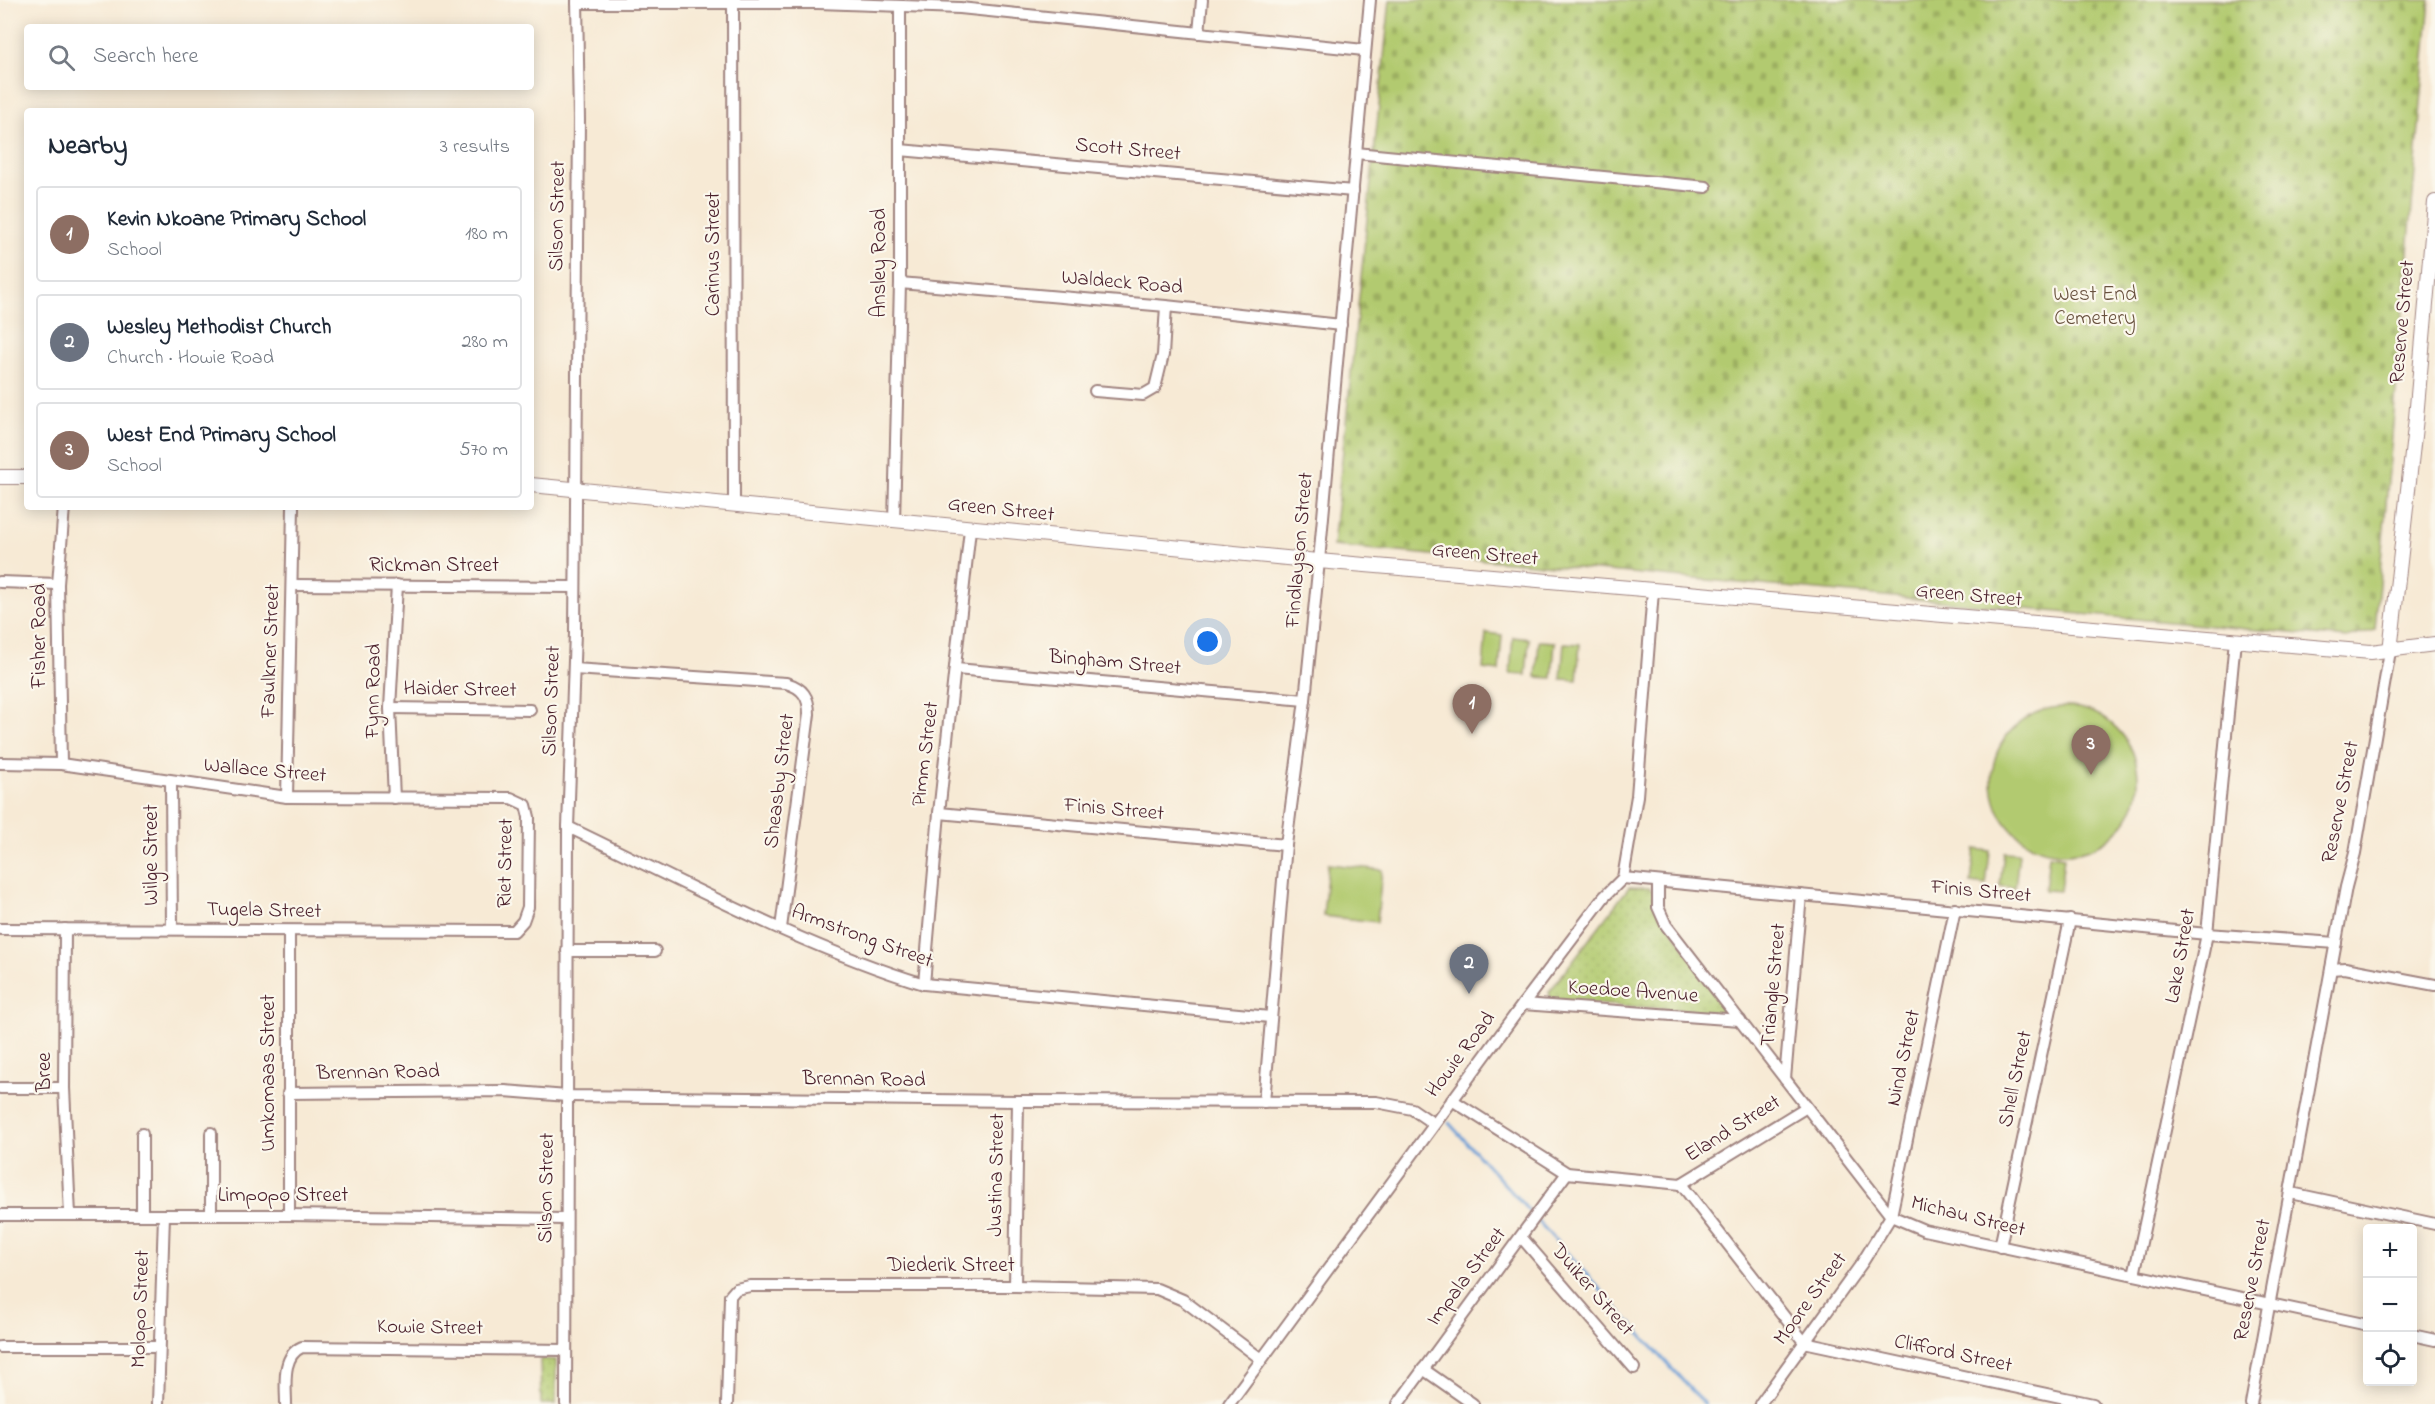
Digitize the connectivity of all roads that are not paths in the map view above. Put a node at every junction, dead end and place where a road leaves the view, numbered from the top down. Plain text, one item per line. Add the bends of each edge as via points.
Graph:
1 (1203, 0) edge
2 (1370, 0) edge
3 (577, 1) edge
4 (733, 3) junction
5 (900, 6) junction
6 (1199, 33) junction
7 (1364, 50) junction
8 (900, 150) junction
9 (1356, 153) junction
10 (1706, 187) dead end
11 (1353, 190) junction
12 (2435, 202) edge
13 (2435, 209) edge
14 (900, 283) junction
15 (2431, 289) edge
16 (1166, 306) junction
17 (1341, 325) junction
18 (1095, 391) dead end
19 (0, 477) edge
20 (24, 477) edge
21 (534, 485) edge
22 (576, 490) junction
23 (734, 505) junction
24 (64, 510) edge
25 (293, 510) edge
26 (894, 520) junction
27 (970, 529) junction
28 (1319, 561) junction
29 (0, 582) edge
30 (58, 584) junction
31 (293, 585) junction
32 (397, 585) junction
33 (574, 587) junction
34 (1653, 591) junction
35 (2235, 640) junction
36 (2435, 644) edge
37 (2390, 651) junction
38 (574, 669) junction
39 (956, 669) junction
40 (1305, 700) junction
41 (390, 708) junction
42 (530, 710) dead end
43 (0, 763) edge
44 (61, 764) junction
45 (171, 781) junction
46 (287, 797) junction
47 (394, 798) junction
48 (526, 805) joint
49 (939, 813) junction
50 (568, 827) junction
51 (1286, 845) junction
52 (1623, 878) junction
53 (1658, 883) junction
54 (1801, 895) junction
55 (1955, 909) junction
56 (2070, 920) junction
57 (523, 921) joint
58 (781, 928) junction
59 (0, 929) edge
60 (65, 929) junction
61 (172, 929) junction
62 (289, 931) junction
63 (2207, 934) junction
64 (2336, 943) junction
65 (567, 951) junction
66 (655, 951) dead end
67 (2331, 969) junction
68 (924, 984) junction
69 (2435, 985) edge
70 (1523, 1004) junction
71 (1270, 1017) junction
72 (1740, 1020) junction
73 (1785, 1079) junction
74 (0, 1088) edge
75 (64, 1088) junction
76 (288, 1093) junction
77 (567, 1096) junction
78 (1452, 1100) junction
79 (1018, 1101) junction
80 (1264, 1102) junction
81 (1805, 1107) junction
82 (1434, 1124) junction
83 (211, 1133) dead end
84 (142, 1134) dead end
85 (1567, 1173) junction
86 (1681, 1184) junction
87 (2291, 1192) junction
88 (0, 1215) edge
89 (70, 1215) junction
90 (142, 1215) junction
91 (164, 1215) junction
92 (212, 1215) junction
93 (289, 1215) junction
94 (1891, 1216) junction
95 (565, 1219) junction
96 (2435, 1224) edge
97 (1522, 1238) junction
98 (2000, 1246) junction
99 (2134, 1275) junction
100 (1015, 1286) junction
101 (2270, 1304) junction
102 (2363, 1324) edge
103 (2417, 1336) edge
104 (2435, 1340) edge
105 (1804, 1342) junction
106 (0, 1347) edge
107 (159, 1347) junction
108 (566, 1350) junction
109 (1261, 1359) junction
110 (1634, 1368) dead end
111 (1423, 1369) junction
112 (2042, 1399) edge
113 (158, 1404) edge
114 (286, 1404) edge
115 (566, 1404) edge
116 (727, 1404) edge
117 (1228, 1404) edge
118 (1398, 1404) edge
119 (1473, 1404) edge
120 (1760, 1404) edge
121 (2093, 1404) edge
122 (2251, 1404) edge

1 - 6 street
2 - 7 street, Findlayson Street
3 - 4 street
3 - 22 street, Silson Street
4 - 5 street
4 - 23 street, Carinus Street
5 - 6 street via 960,8
5 - 8 street, Ansley Road
6 - 7 street
7 - 9 street, Findlayson Street
8 - 11 street, Scott Street
8 - 14 street, Ansley Road
9 - 10 street
9 - 11 street, Findlayson Street
11 - 17 street, Findlayson Street
12 - 13 street, Reserve Street
13 - 15 street, Reserve Street
14 - 16 street, Waldeck Road
14 - 26 street, Ansley Road
15 - 37 street, Reserve Street
16 - 17 street, Waldeck Road
16 - 18 street via 1163,355 1155,388 1143,394
17 - 28 street, Findlayson Street
19 - 20 street
21 - 22 street, Green Street
22 - 23 street, Green Street
22 - 33 street, Silson Street
23 - 26 street, Green Street
24 - 30 street, Fisher Road
25 - 31 street, Faulkner Street
26 - 27 street, Green Street
27 - 28 street, Green Street
27 - 39 street, Pimm Street
28 - 34 street, Green Street
28 - 40 street, Findlayson Street
29 - 30 street
30 - 44 street, Fisher Road
31 - 32 street, Rickman Street
31 - 46 street, Faulkner Street
32 - 33 street, Rickman Street
32 - 41 street, Fynn Road
33 - 38 street, Silson Street
34 - 35 street, Green Street
34 - 52 street via 1637,796
35 - 37 street, Green Street
35 - 63 street, Lake Street
36 - 37 street, Green Street
37 - 64 street, Reserve Street
38 - 50 street, Silson Street
38 - 58 street, Sheasby Street via 786,683 806,694 808,714
39 - 40 street, Bingham Street
39 - 49 street, Pimm Street
40 - 51 street, Findlayson Street
41 - 42 street, Haider Street
41 - 47 street, Fynn Road
43 - 44 street, Wallace Street
44 - 45 street, Wallace Street
45 - 46 street, Wallace Street
45 - 61 street, Wilge Street
46 - 47 street, Wallace Street
47 - 48 street, Wallace Street via 511,798
48 - 57 street, Riet Street via 528,907
49 - 51 street, Finis Street
49 - 68 street, Pimm Street
50 - 58 street, Armstrong Street
50 - 65 street, Silson Street
51 - 71 street, Findlayson Street
52 - 53 street, Finis Street
52 - 70 street, Howie Road via 1604,897
53 - 54 street, Finis Street
53 - 72 street, Michau Street via 1658,907 1666,925
54 - 55 street, Finis Street
54 - 73 street, Triangle Street
55 - 56 street, Finis Street
55 - 94 street, Nind Street
56 - 63 street, Finis Street
56 - 98 street, Shell Street
57 - 62 street, Tugela Street via 509,932
58 - 68 street, Armstrong Street
59 - 60 street, Tugela Street
60 - 61 street, Tugela Street
60 - 75 street, Bree
61 - 62 street, Tugela Street
62 - 76 street, Umkomaas Street
63 - 64 street, Finis Street
63 - 99 street, Lake Street
64 - 67 street, Reserve Street
65 - 66 street
65 - 77 street, Silson Street
67 - 69 street via 2345,968
67 - 87 street, Reserve Street
68 - 71 street, Armstrong Street
70 - 72 street, Koedoe Avenue
70 - 78 street, Howie Road
71 - 80 street, Findlayson Street
72 - 73 street, Michau Street
73 - 81 street, Michau Street
74 - 75 street
75 - 89 street, Bree
76 - 77 street, Brennan Road via 505,1091
76 - 93 street, Umkomaas Street
77 - 79 street, Brennan Road
77 - 95 street, Silson Street
78 - 82 street, Howie Road
78 - 85 street, Eland Street
79 - 80 street, Brennan Road
79 - 100 street, Justina Street
80 - 82 street, Brennan Road via 1376,1102 1412,1109
81 - 86 street, Eland Street
81 - 94 street, Michau Street
82 - 109 street, Howie Road
83 - 92 street
84 - 90 street
85 - 86 street, Eland Street
85 - 97 street, Impala Street
86 - 105 street
87 - 96 street
87 - 101 street, Reserve Street
88 - 89 street, Limpopo Street
89 - 90 street, Limpopo Street
90 - 91 street, Limpopo Street
91 - 92 street, Limpopo Street
91 - 107 street, Molopo Street
92 - 93 street, Limpopo Street
93 - 95 street, Limpopo Street
94 - 98 street, Michau Street via 1924,1230
94 - 105 street, Moore Street
95 - 108 street, Silson Street
97 - 110 street, Duiker Street
97 - 111 street, Impala Street
98 - 99 street, Michau Street
99 - 101 street, Michau Street
100 - 109 street, Diederik Street via 1166,1291
100 - 116 street, Diederik Street via 736,1289 728,1305
101 - 102 street, Michau Street
101 - 122 street, Reserve Street
103 - 104 street
105 - 112 street, Clifford Street
105 - 120 street, Moore Street
106 - 107 street
107 - 113 street, Molopo Street
108 - 114 street, Kowie Street via 302,1347 288,1361
108 - 115 street, Silson Street
109 - 117 street, Howie Road
111 - 118 street, Impala Street
111 - 119 street
112 - 121 street, Clifford Street

